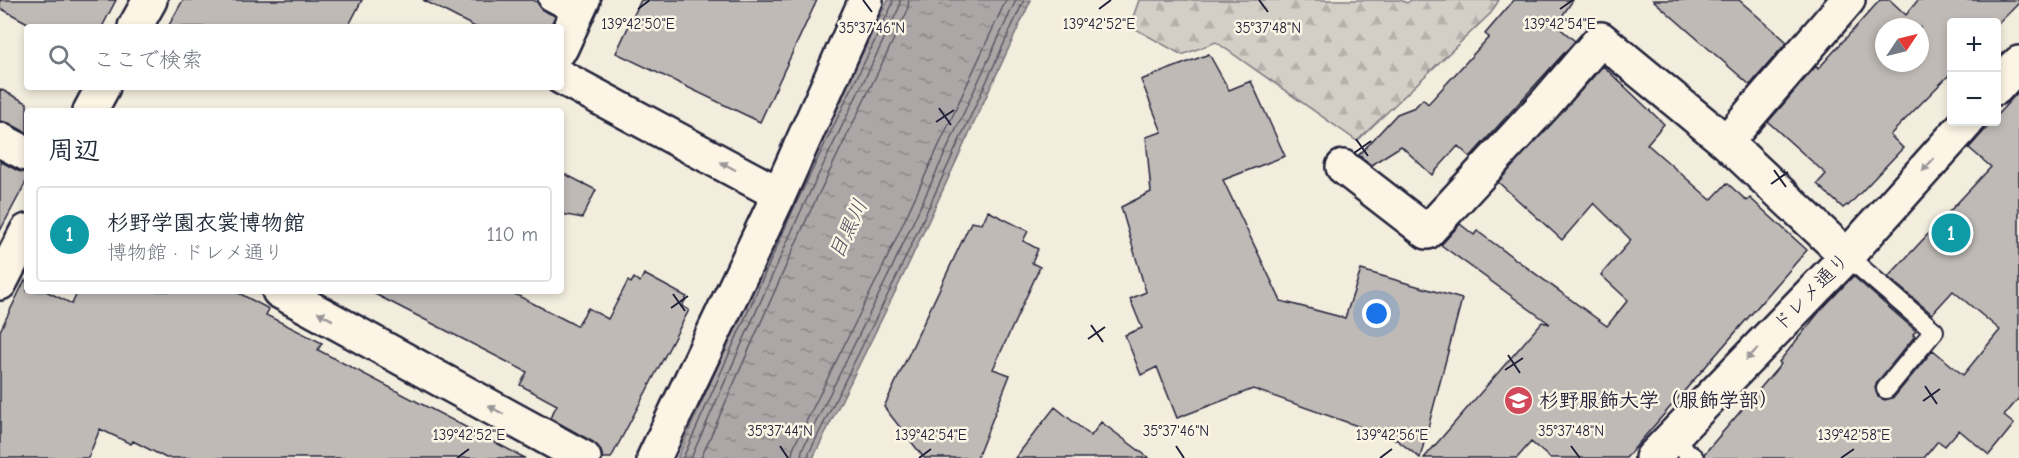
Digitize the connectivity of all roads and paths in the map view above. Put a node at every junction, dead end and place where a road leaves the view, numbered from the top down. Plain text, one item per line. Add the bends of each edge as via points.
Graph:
1 (150, 0) edge
2 (548, 0) edge
3 (866, 0) edge
4 (1848, 0) edge
5 (580, 7) edge
6 (137, 24) edge
7 (564, 42) edge
8 (2019, 63) edge
9 (564, 79) edge
10 (2001, 83) edge
11 (101, 90) edge
12 (92, 108) edge
13 (1963, 126) edge
14 (0, 140) edge
15 (1726, 142) junction
16 (24, 152) edge
17 (1343, 167) dead end
18 (779, 194) junction
19 (24, 237) edge
20 (1847, 256) junction
21 (0, 283) edge
22 (284, 294) edge
23 (1886, 389) dead end
24 (1672, 451) edge
25 (584, 458) edge
26 (654, 458) edge

1 - 6 street
2 - 5 lane
3 - 18 street
4 - 15 street
5 - 7 street
8 - 10 street
18 -> 9 street
11 - 12 street
13 -> 20 street, ドレメ通り
14 - 16 street
15 - 17 street via 1601,39 1426,232
15 - 20 street
18 - 26 street
19 - 21 street
20 - 23 lane via 1934,331
20 -> 24 street, ドレメ通り
25 -> 22 street

